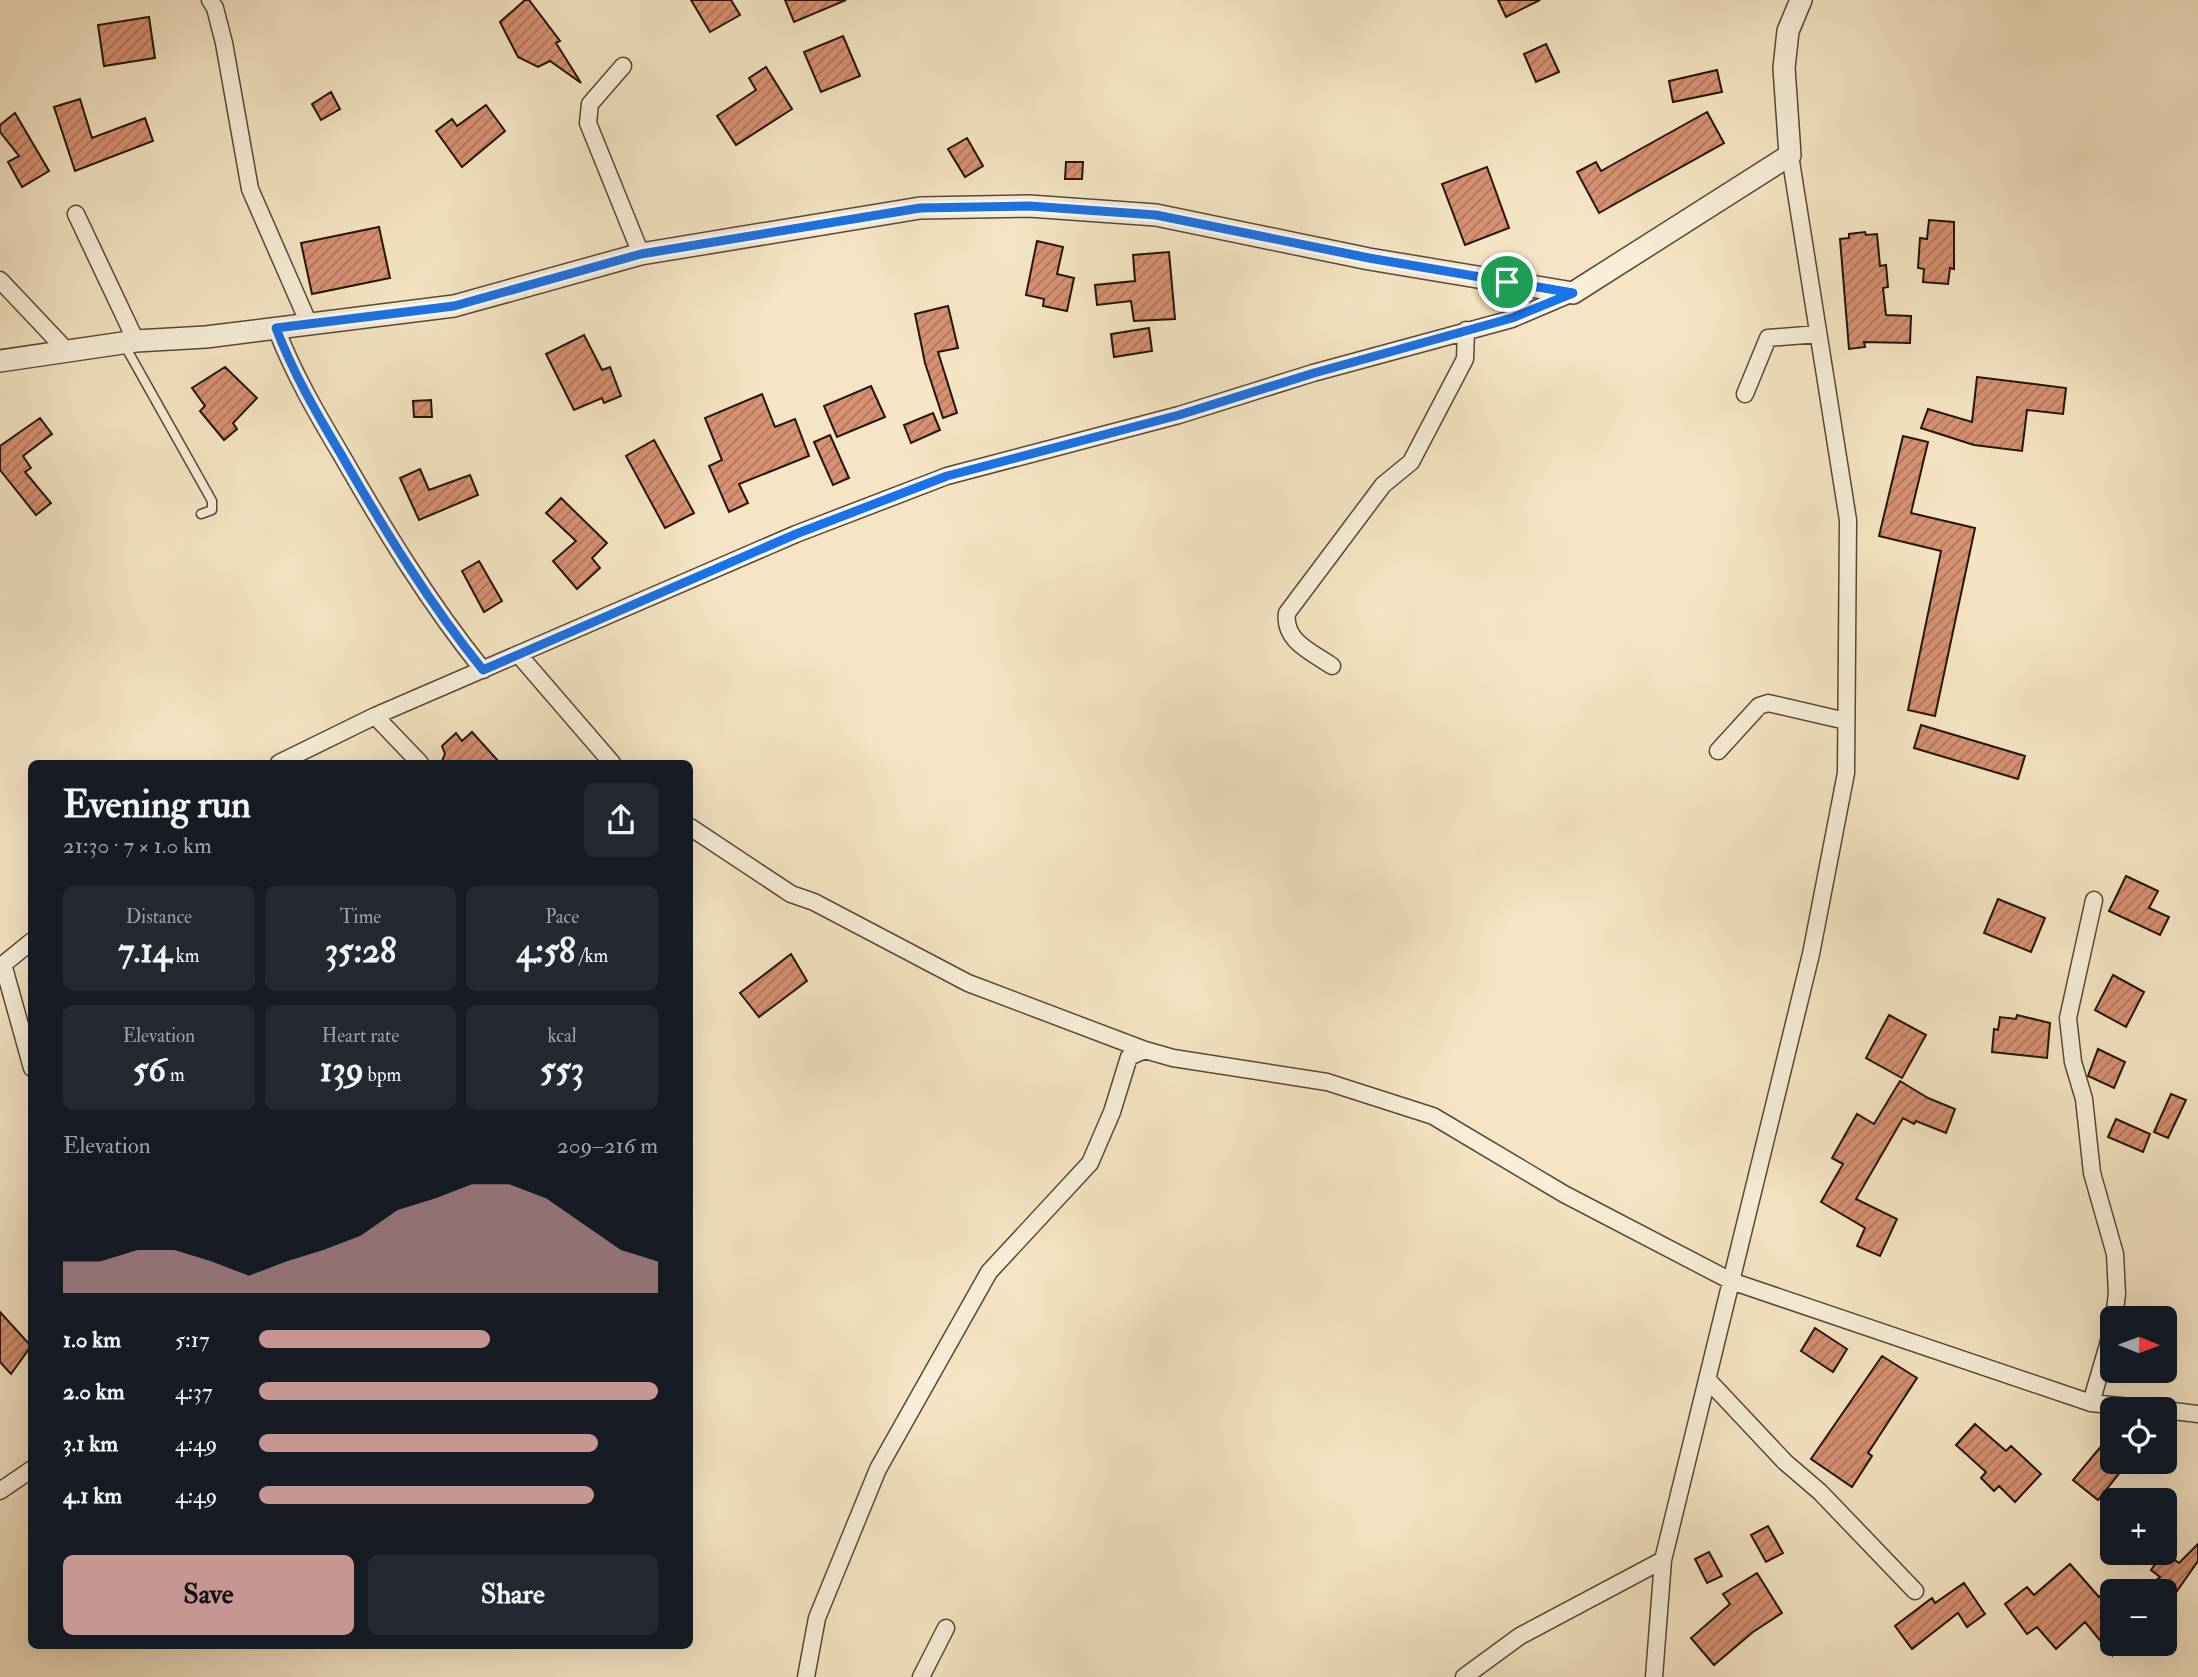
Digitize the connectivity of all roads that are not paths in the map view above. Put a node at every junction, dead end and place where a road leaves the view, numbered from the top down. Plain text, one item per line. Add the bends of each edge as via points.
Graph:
1 (210, 0) edge
2 (1801, 0) edge
3 (623, 66) dead end
4 (1790, 155) junction
5 (76, 214) dead end
6 (641, 254) junction
7 (0, 279) edge
8 (1573, 293) junction
9 (309, 324) junction
10 (276, 328) junction
11 (1466, 330) junction
12 (1818, 334) junction
13 (130, 342) junction
14 (68, 352) junction
15 (0, 361) edge
16 (1745, 394) dead end
17 (201, 514) dead end
18 (518, 654) junction
19 (1332, 666) dead end
20 (483, 670) junction
21 (375, 716) junction
22 (1846, 721) junction
23 (1718, 751) dead end
24 (285, 760) edge
25 (417, 760) edge
26 (609, 760) edge
27 (693, 829) edge
28 (2094, 900) dead end
29 (28, 944) edge
30 (1, 966) edge
31 (1145, 1050) junction
32 (28, 1055) edge
33 (1731, 1281) junction
34 (2116, 1306) edge
35 (2100, 1372) edge
36 (1707, 1379) junction
37 (2091, 1403) junction
38 (2100, 1404) edge
39 (2177, 1411) edge
40 (2198, 1414) edge
41 (28, 1472) edge
42 (0, 1491) edge
43 (1663, 1560) junction
44 (1915, 1591) dead end
45 (946, 1628) dead end
46 (806, 1677) edge
47 (921, 1677) edge
48 (1464, 1677) edge
49 (1654, 1677) edge

1 - 9 street via 224,43 250,189
2 - 4 street via 1788,31 1784,68
3 - 6 street via 590,104 588,123
4 - 8 street
4 - 12 street
5 - 13 street
6 - 8 street via 920,208 1029,206 1156,215
6 - 9 street via 454,306
7 - 14 street
8 - 11 street via 1512,318
9 - 10 street
10 - 13 street
10 - 20 street via 289,363 374,512 428,599
11 - 18 street via 1179,415 947,476 796,534
11 - 19 street via 1465,359 1411,462 1383,485 1287,613 1285,626 1292,638
12 - 16 street via 1768,338
12 - 22 street via 1848,520
13 - 14 street
13 - 17 lane via 212,501 212,510
14 - 15 street
18 - 20 street
18 - 26 street
20 - 21 street
21 - 24 street
21 - 25 street
22 - 23 street via 1768,703 1759,706
22 - 33 street via 1846,773 1811,954
27 - 31 street via 791,894 968,983
28 - 34 street via 2068,1018 2092,1173 2115,1254
29 - 30 street
30 - 32 street
31 - 33 street via 1327,1082 1433,1116 1564,1195
31 - 46 street via 1129,1057 1090,1163 989,1272 878,1469 817,1618
33 - 36 street
33 - 37 street
35 - 37 street
36 - 43 street
36 - 44 street
37 - 38 street
39 - 40 street
41 - 42 street
43 - 48 street via 1520,1636
43 - 49 street
45 - 47 street

